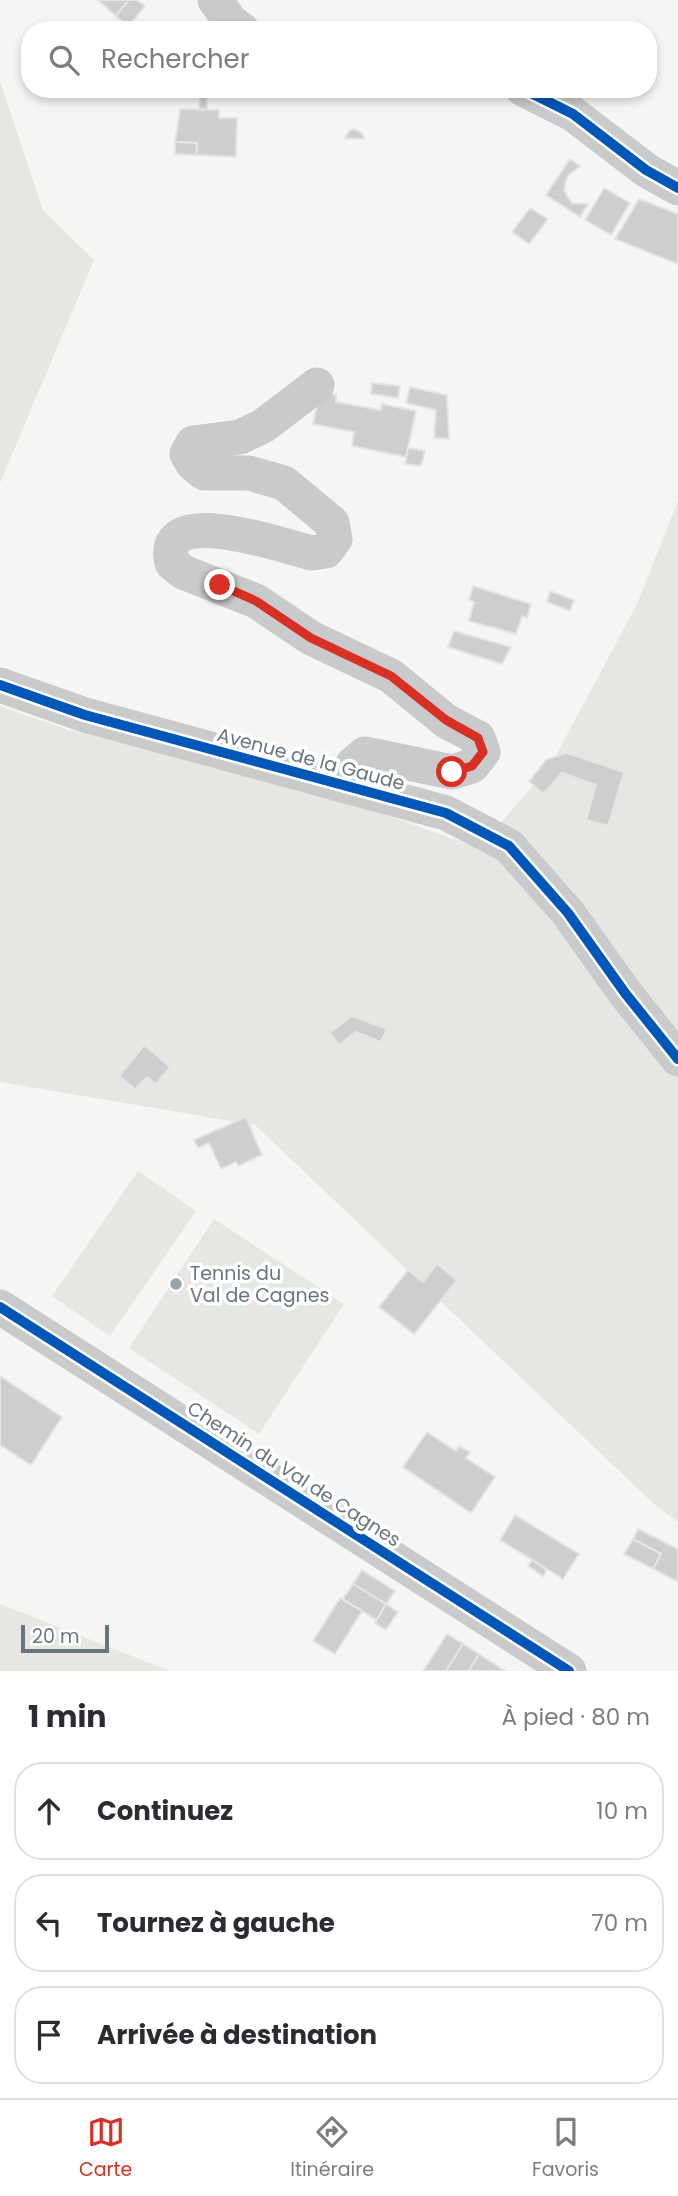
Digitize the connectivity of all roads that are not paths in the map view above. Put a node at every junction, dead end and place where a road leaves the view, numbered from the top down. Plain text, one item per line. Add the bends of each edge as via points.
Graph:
1 (215, 0) edge
2 (230, 21) edge
3 (541, 98) edge
4 (678, 188) edge
5 (317, 385) dead end
6 (0, 685) edge
7 (345, 786) junction
8 (678, 1059) edge
9 (0, 1307) edge
10 (569, 1671) edge

1 - 2 street
3 - 4 street via 573,114 646,170
5 - 7 street via 262,426 240,437 193,443 187,454 204,473 249,473 284,483 332,523 335,539 326,551 312,554 217,530 185,531 169,552 172,563 183,572 256,601 311,638 391,676 446,720 478,738 483,752 472,766 452,772 365,754 353,764
6 - 7 street, Avenue de la Gaude via 85,715
7 - 8 street, Avenue de la Gaude via 446,813 509,846 568,913
9 - 10 street, Chemin du Val de Cagnes

